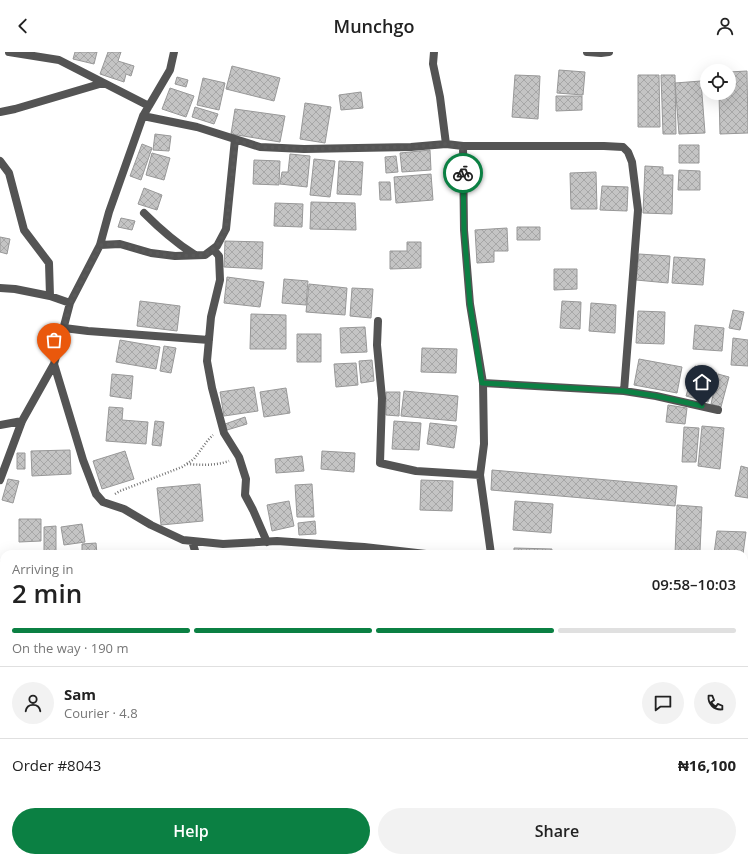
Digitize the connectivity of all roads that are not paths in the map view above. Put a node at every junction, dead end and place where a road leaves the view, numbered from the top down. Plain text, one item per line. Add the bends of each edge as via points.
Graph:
1 (9, 52) edge
2 (174, 52) edge
3 (434, 52) edge
4 (587, 52) edge
5 (609, 52) edge
6 (61, 56) edge
7 (103, 82) junction
8 (149, 106) junction
9 (0, 112) edge
10 (143, 116) junction
11 (236, 140) junction
12 (446, 144) junction
13 (462, 146) junction
14 (0, 161) edge
15 (144, 213) dead end
16 (100, 245) junction
17 (213, 249) junction
18 (196, 255) junction
19 (0, 288) edge
20 (50, 296) junction
21 (70, 304) junction
22 (378, 321) dead end
23 (64, 328) junction
24 (209, 340) junction
25 (54, 364) junction
26 (482, 383) junction
27 (624, 391) junction
28 (718, 410) dead end
29 (22, 421) junction
30 (0, 425) edge
31 (480, 475) junction
32 (0, 480) edge
33 (192, 541) junction
34 (266, 542) junction
35 (195, 550) edge
36 (391, 550) edge
37 (490, 550) edge

1 - 6 street
2 - 8 street via 170,70
3 - 12 street via 433,64
4 - 5 street
6 - 7 street
7 - 8 street
7 - 9 street
8 - 10 street
10 - 11 street via 197,127
10 - 16 street
11 - 12 street via 260,147 304,149
11 - 17 street via 226,229
12 - 13 street
13 - 26 street via 464,230 470,304
13 - 27 street via 604,146 623,147 628,152 632,162 638,210
14 - 20 street via 9,173 24,230 49,263
15 - 18 street via 176,242
16 - 18 street via 120,244 151,253 175,256
16 - 21 street
17 - 18 street via 205,255
17 - 24 street via 219,256 220,280 211,317
19 - 20 street
20 - 21 street
21 - 23 street
22 - 31 street via 377,345 382,398 380,463 416,471
23 - 24 street
23 - 25 street
24 - 34 street via 207,361 222,427 239,457 246,479 245,495 254,510
25 - 29 street
25 - 33 street via 96,494 103,502 124,509 183,540
26 - 27 street
26 - 31 street via 484,444
27 - 28 street
29 - 30 street
29 - 32 street
31 - 37 street
33 - 34 street via 223,544
33 - 35 street
34 - 36 street

